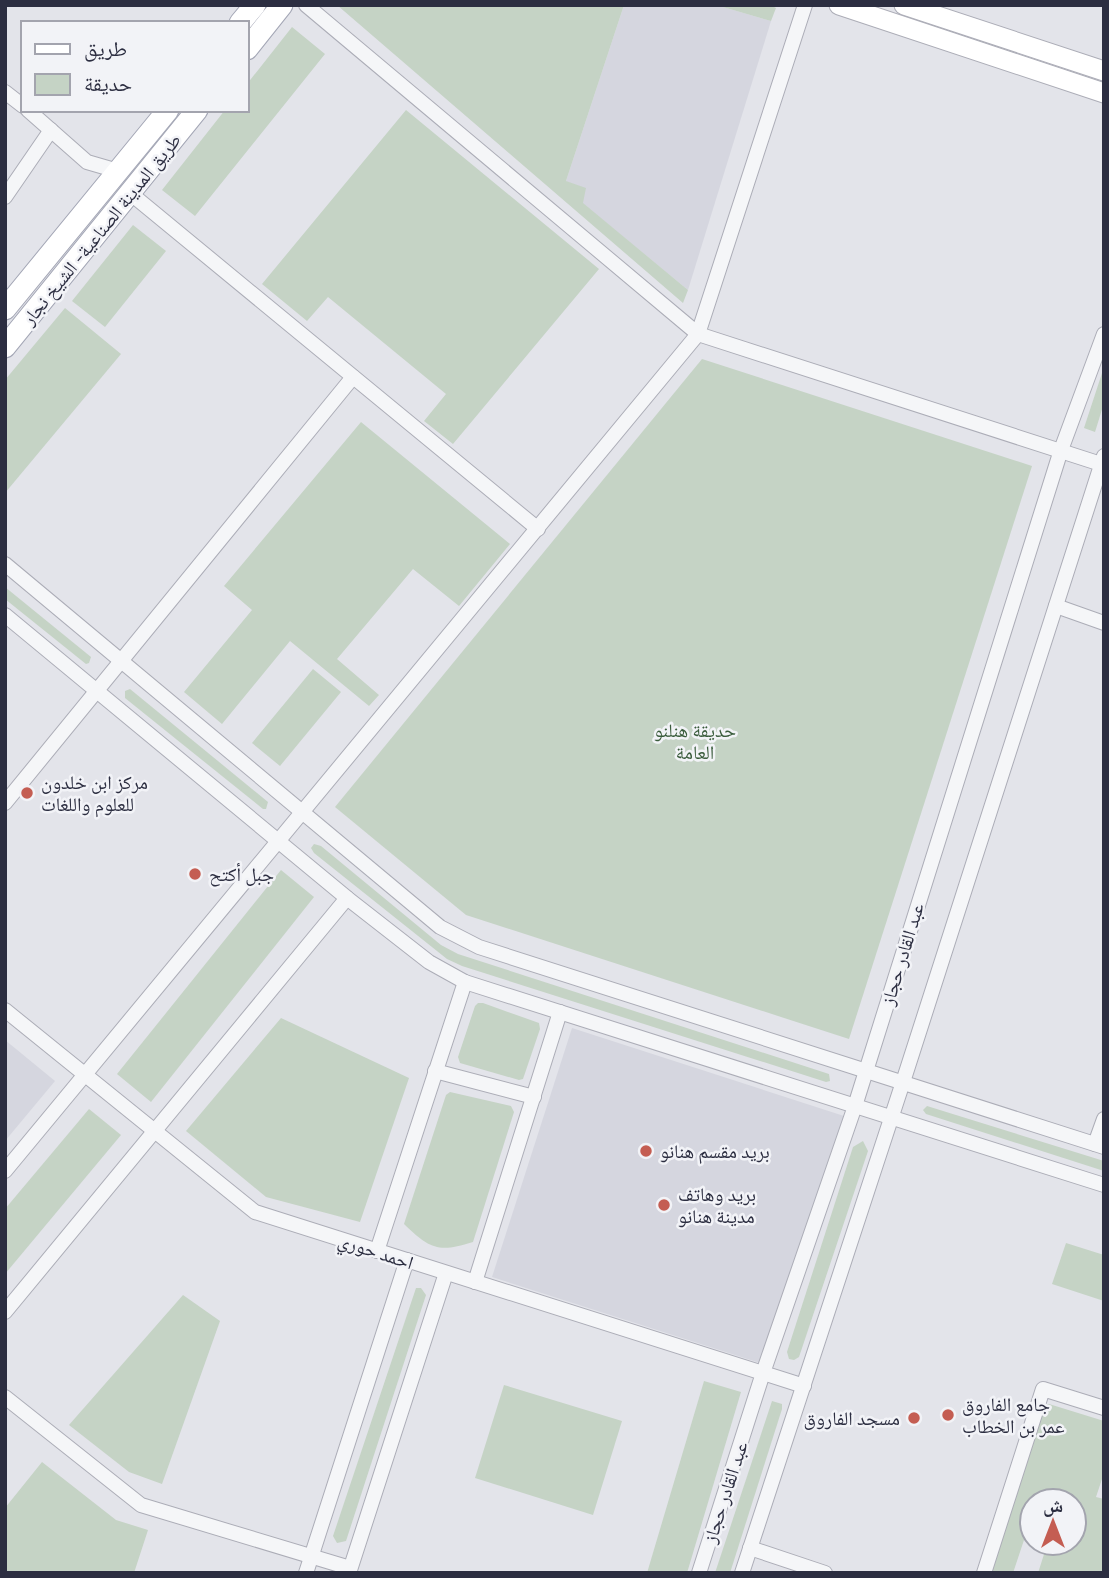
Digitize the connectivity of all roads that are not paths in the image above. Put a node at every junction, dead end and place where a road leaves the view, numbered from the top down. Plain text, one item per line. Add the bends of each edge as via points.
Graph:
1 (255, 5) edge
2 (282, 5) edge
3 (306, 5) edge
4 (805, 5) edge
5 (839, 5) edge
6 (904, 5) edge
7 (242, 21) edge
8 (248, 48) edge
9 (1104, 71) edge
10 (5, 92) edge
11 (1104, 93) edge
12 (21, 104) edge
13 (30, 112) edge
14 (166, 112) edge
15 (195, 112) edge
16 (51, 130) junction
17 (118, 171) junction
18 (130, 193) junction
19 (5, 197) edge
20 (5, 309) edge
21 (698, 334) junction
22 (1104, 334) edge
23 (5, 347) edge
24 (354, 377) junction
25 (1061, 450) junction
26 (1102, 460) edge
27 (538, 529) junction
28 (5, 564) edge
29 (1056, 606) junction
30 (5, 615) edge
31 (1104, 623) edge
32 (121, 661) junction
33 (97, 691) junction
34 (5, 803) edge
35 (301, 811) junction
36 (277, 840) junction
37 (347, 898) junction
38 (465, 982) junction
39 (5, 1010) edge
40 (560, 1012) junction
41 (866, 1070) junction
42 (435, 1071) junction
43 (85, 1074) junction
44 (903, 1082) junction
45 (534, 1097) junction
46 (855, 1106) junction
47 (892, 1118) junction
48 (1104, 1119) edge
49 (155, 1131) junction
50 (1099, 1145) edge
51 (5, 1171) edge
52 (1104, 1185) edge
53 (377, 1251) junction
54 (407, 1260) junction
55 (446, 1273) junction
56 (475, 1282) junction
57 (5, 1312) edge
58 (763, 1373) junction
59 (804, 1386) junction
60 (5, 1397) edge
61 (1104, 1408) edge
62 (750, 1548) junction
63 (312, 1556) junction
64 (349, 1570) edge
65 (306, 1573) edge
66 (699, 1573) edge
67 (743, 1573) edge
68 (825, 1573) edge
69 (984, 1573) edge

1 - 7 main road
2 - 8 main road
3 - 21 street
4 - 21 street
5 - 11 main road
6 - 9 main road
10 - 12 street
13 - 16 street
14 - 17 main road
15 - 18 main road, طريق المدينة الصناعية- الشيخ نجار
16 - 17 street via 87,162
16 - 19 street
17 - 20 main road
18 - 23 main road, طريق المدينة الصناعية- الشيخ نجار
18 - 24 street
21 - 25 street
21 - 27 street
22 - 25 street, عبد القادر حجاز
24 - 27 street
24 - 32 street
25 - 26 street
25 - 41 street, عبد القادر حجاز
26 - 29 street, عبد القادر حجاز
27 - 35 street
28 - 32 street
29 - 31 street
29 - 44 street, عبد القادر حجاز
30 - 33 street
32 - 33 street
32 - 35 street
33 - 34 street
33 - 36 street
35 - 36 street
35 - 41 street via 440,926 479,947
36 - 37 street
36 - 43 street
37 - 38 street via 429,962
37 - 49 street
38 - 40 street
38 - 42 street
39 - 43 street, احمد حوري
40 - 45 street
40 - 46 street
41 - 44 street
41 - 46 street, عبد القادر حجاز
42 - 45 street
42 - 53 street
43 - 49 street, احمد حوري
43 - 51 street
44 - 47 street, عبد القادر حجاز
44 - 50 street
45 - 56 street
46 - 47 street
46 - 58 street, عبد القادر حجاز
47 - 52 street
47 - 59 street, عبد القادر حجاز
48 - 50 street
49 - 53 street, احمد حوري via 255,1212
49 - 57 street
53 - 54 street, احمد حوري
54 - 55 street, احمد حوري
54 - 63 street
55 - 56 street, احمد حوري
55 - 64 street
56 - 58 street, احمد حوري
58 - 59 street, احمد حوري
58 - 66 street, عبد القادر حجاز
59 - 62 street, عبد القادر حجاز
60 - 63 street via 141,1505
61 - 69 street via 1043,1389
62 - 67 street, عبد القادر حجاز
62 - 68 street
63 - 64 street
63 - 65 street

